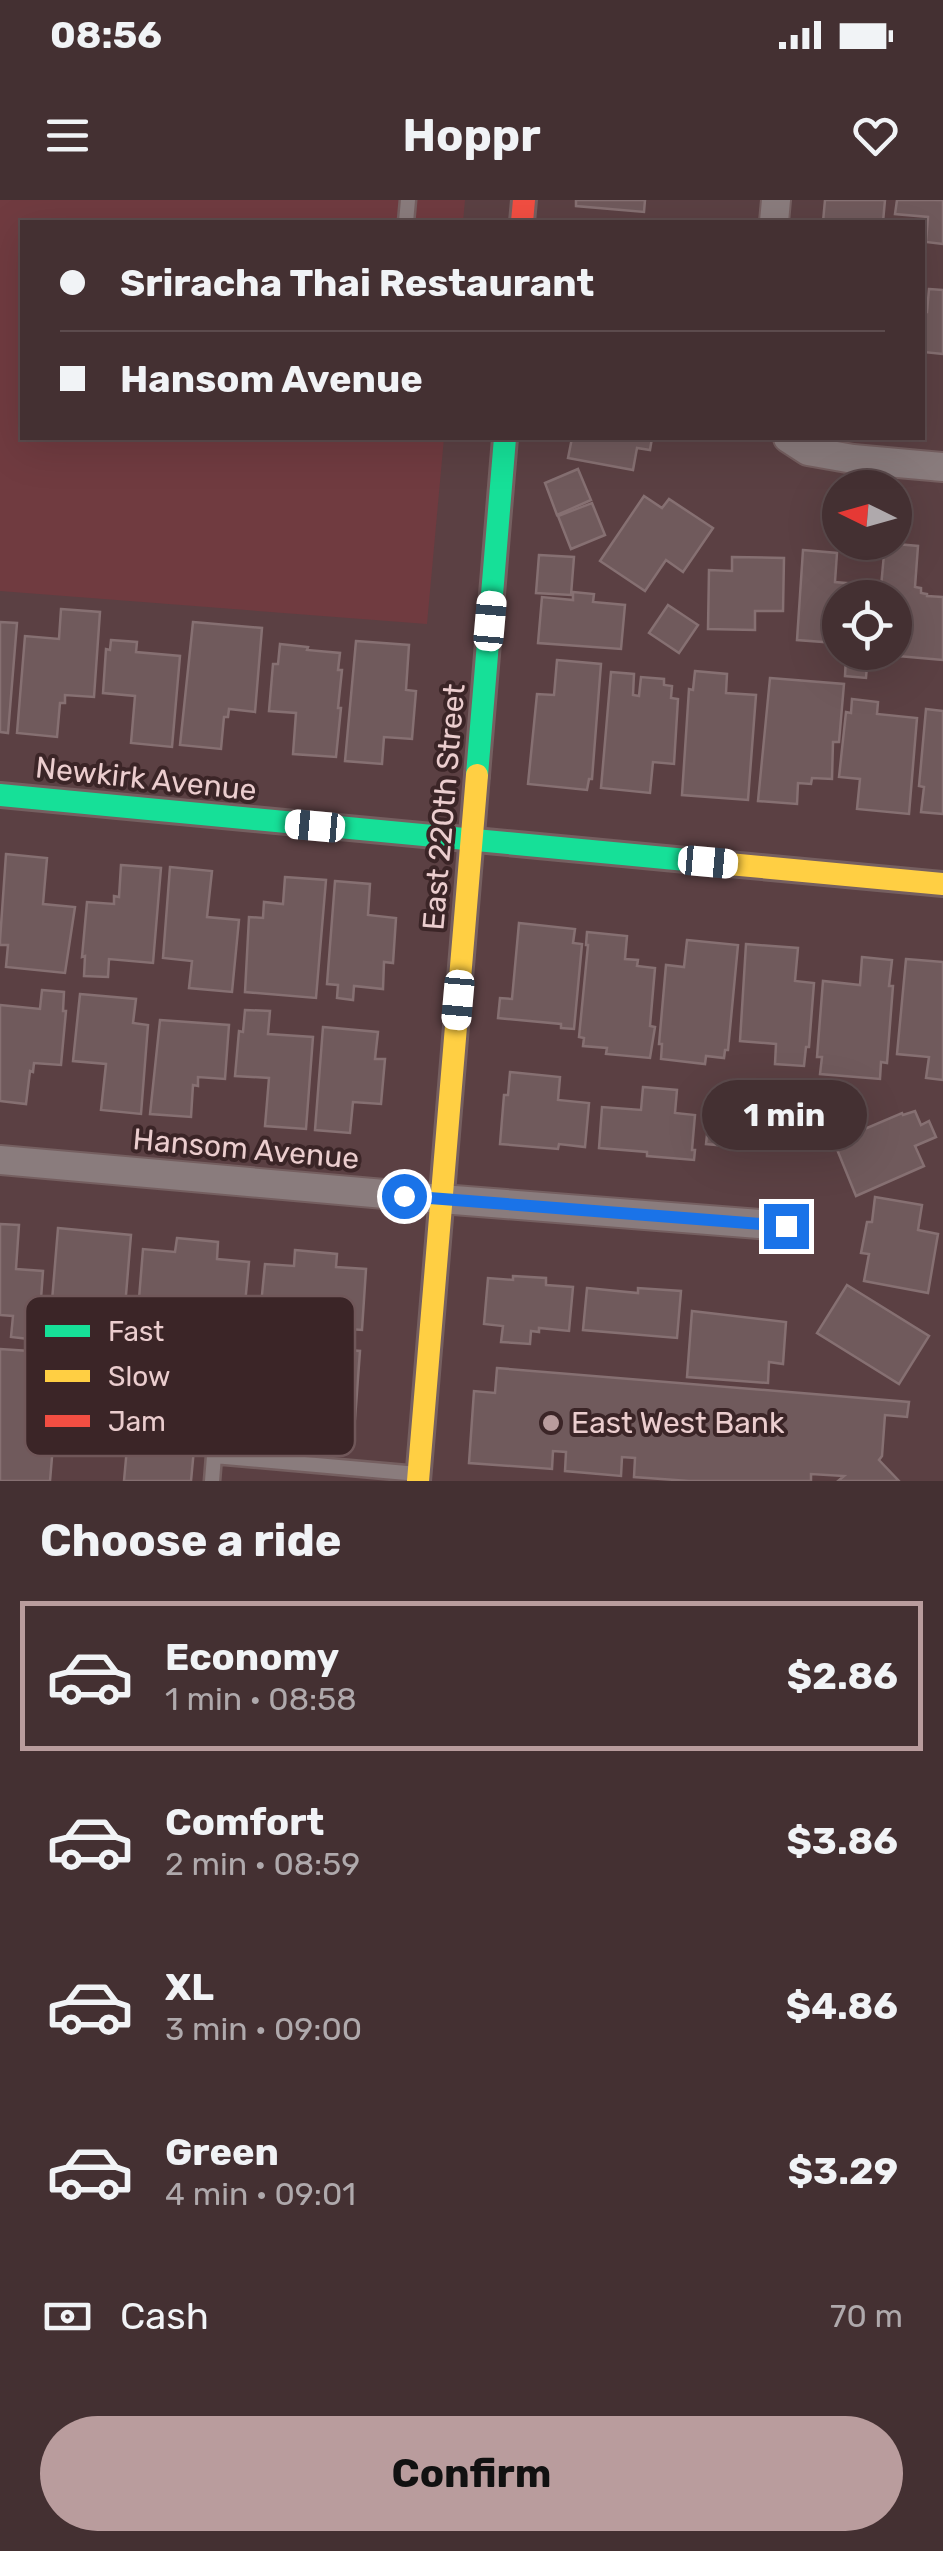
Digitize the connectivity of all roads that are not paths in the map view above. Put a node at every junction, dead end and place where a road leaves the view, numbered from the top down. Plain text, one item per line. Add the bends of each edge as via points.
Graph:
1 (504, 440) edge
2 (791, 440) edge
3 (943, 467) edge
4 (0, 795) edge
5 (472, 841) junction
6 (943, 884) edge
7 (0, 1160) edge
8 (441, 1199) junction
9 (786, 1226) dead end
10 (419, 1478) edge
11 (212, 1481) edge

1 - 5 street, East 220th Street
2 - 3 street via 808,452
4 - 5 street, Newkirk Avenue
5 - 6 street, Newkirk Avenue
5 - 8 street, East 220th Street
7 - 8 street, Hansom Avenue
8 - 9 street, Hansom Avenue
8 - 10 street, East 220th Street
10 - 11 lane via 214,1456

